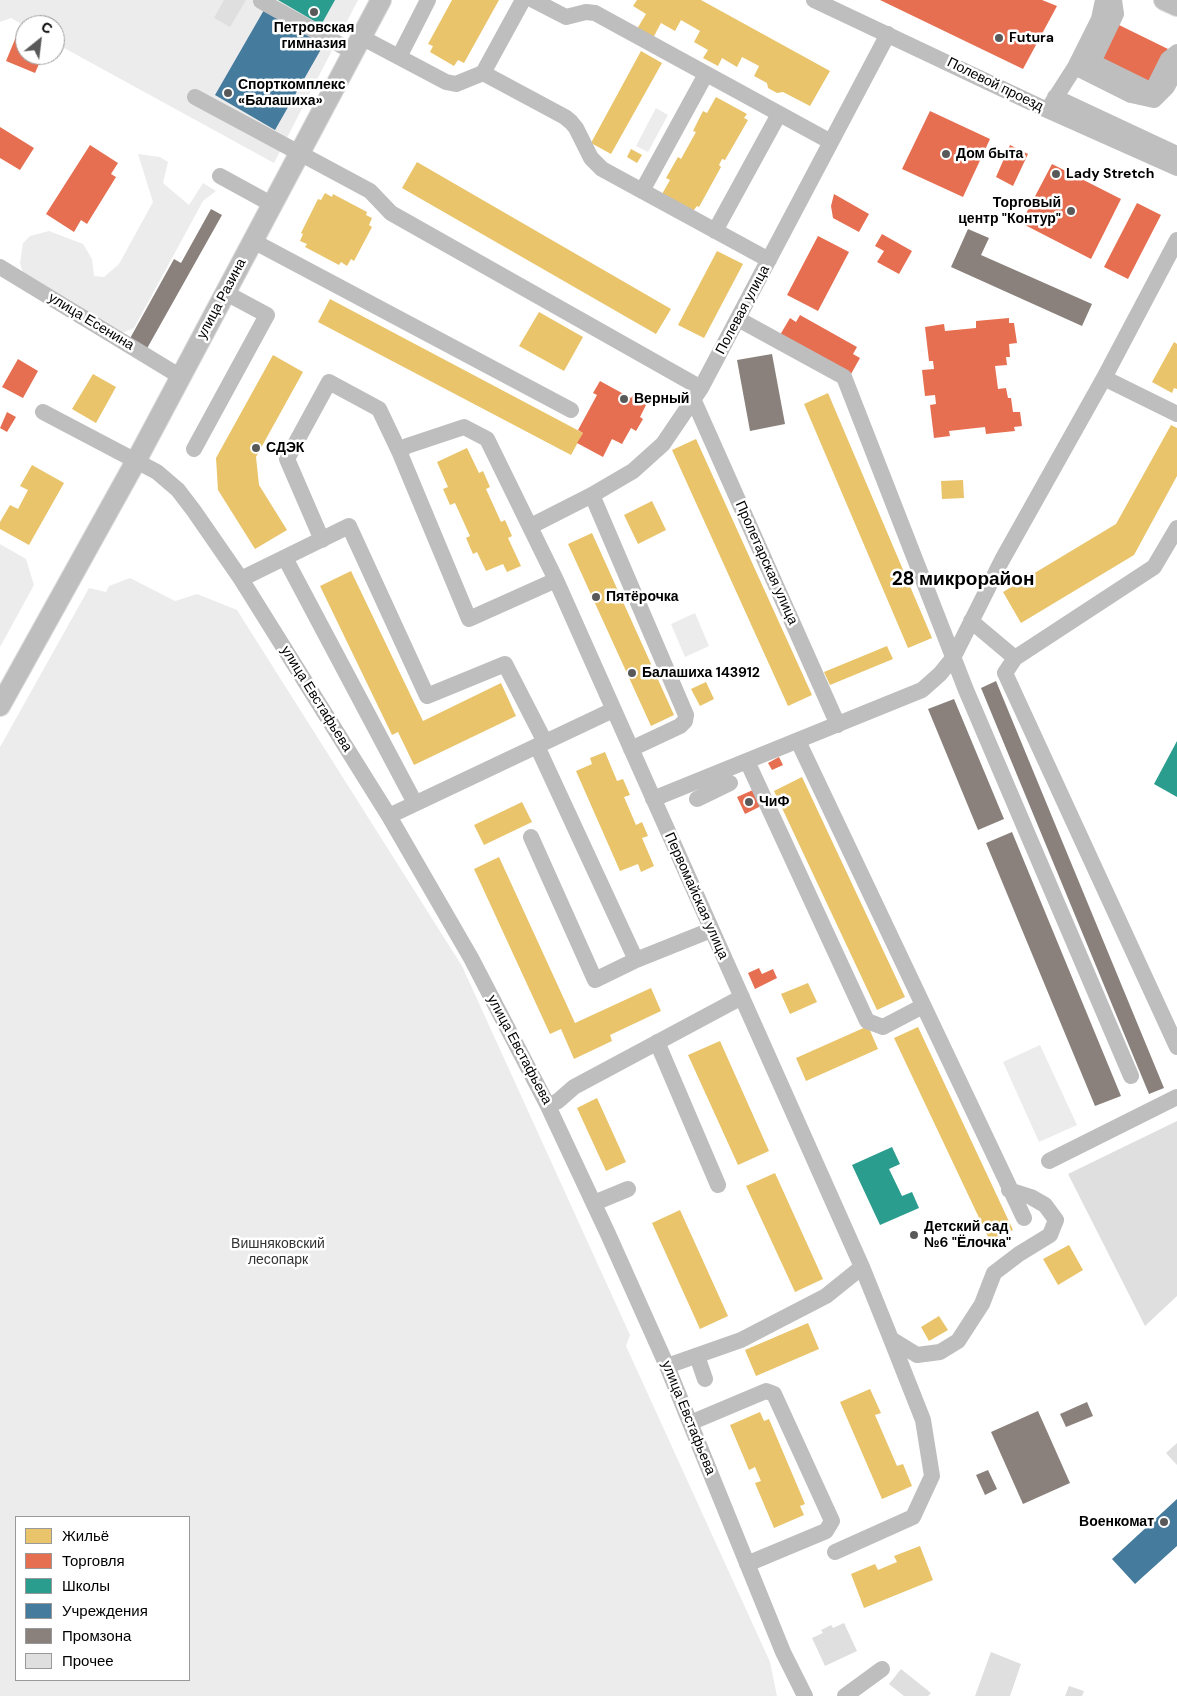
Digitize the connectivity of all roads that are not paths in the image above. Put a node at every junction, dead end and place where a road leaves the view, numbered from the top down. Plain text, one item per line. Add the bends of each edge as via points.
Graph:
1 (381, 0) edge
2 (428, 0) edge
3 (523, 0) edge
4 (533, 0) edge
5 (814, 0) edge
6 (1103, 0) edge
7 (1114, 0) edge
8 (1164, 0) edge
9 (260, 1) edge
10 (1177, 6) edge
11 (888, 34) junction
12 (357, 44) junction
13 (1177, 52) edge
14 (399, 57) junction
15 (1076, 67) junction
16 (1177, 68) edge
17 (483, 73) junction
18 (706, 74) junction
19 (194, 97) dead end
20 (1051, 104) junction
21 (779, 114) junction
22 (831, 142) junction
23 (299, 154) junction
24 (1177, 154) edge
25 (1177, 168) edge
26 (220, 176) dead end
27 (642, 191) junction
28 (272, 204) junction
29 (715, 231) junction
30 (1177, 240) edge
31 (253, 241) junction
32 (769, 260) junction
33 (0, 267) edge
34 (226, 292) junction
35 (738, 319) junction
36 (181, 376) junction
37 (1104, 378) junction
38 (697, 395) junction
39 (571, 410) dead end
40 (43, 412) dead end
41 (1177, 414) edge
42 (194, 449) dead end
43 (399, 451) junction
44 (136, 461) junction
45 (592, 495) junction
46 (531, 526) junction
47 (1177, 528) edge
48 (322, 540) junction
49 (285, 558) junction
50 (241, 579) junction
51 (556, 580) junction
52 (971, 621) junction
53 (953, 658) junction
54 (1015, 658) junction
55 (0, 706) edge
56 (613, 710) junction
57 (838, 724) junction
58 (798, 740) junction
59 (541, 744) junction
60 (631, 750) junction
61 (747, 761) junction
62 (729, 783) junction
63 (653, 799) junction
64 (697, 799) dead end
65 (415, 803) junction
66 (389, 816) junction
67 (530, 837) dead end
68 (712, 930) junction
69 (636, 960) junction
70 (742, 997) junction
71 (923, 1006) junction
72 (657, 1042) junction
73 (1177, 1047) edge
74 (1131, 1076) dead end
75 (1177, 1097) edge
76 (548, 1106) junction
77 (1049, 1162) dead end
78 (718, 1184) dead end
79 (628, 1189) dead end
80 (1009, 1190) junction
81 (594, 1203) junction
82 (1024, 1218) dead end
83 (862, 1267) junction
84 (891, 1339) junction
85 (697, 1356) junction
86 (667, 1366) junction
87 (705, 1379) dead end
88 (690, 1422) junction
89 (835, 1552) dead end
90 (747, 1564) junction
91 (882, 1669) dead end
92 (801, 1693) edge
93 (845, 1696) edge

1 - 12 main road, улица Разина
2 - 14 street
3 - 17 street
4 - 18 street via 566,17 595,13
5 - 11 street, Полевой проезд
6 - 15 street via 1099,19
7 - 13 street via 1116,14 1093,62 1152,91 1168,59
8 - 10 main road
9 - 12 street
11 - 20 street, Полевой проезд
11 - 22 street, Полевая улица
12 - 14 street
12 - 23 main road, улица Разина
14 - 17 street via 451,84
15 - 16 street via 1132,95 1154,100 1167,87
15 - 20 street
17 - 27 street via 571,122 596,164
18 - 21 street
18 - 27 street
19 - 23 street
20 - 24 street
20 - 25 street, Полевой проезд
21 - 22 street
21 - 29 street
22 - 32 street, Полевая улица
23 - 28 main road, улица Разина
23 - 38 street via 370,191 391,213
26 - 28 street
27 - 29 street
28 - 31 main road, улица Разина
29 - 32 street
30 - 37 street
31 - 34 main road, улица Разина
31 - 39 street
32 - 35 street, Полевая улица
33 - 36 street, улица Есенина
34 - 36 main road, улица Разина
34 - 42 street via 268,315
35 - 38 street, Полевая улица
35 - 53 street via 844,377
36 - 44 main road, улица Разина
37 - 41 street
37 - 52 street
38 - 45 street, Полевая улица via 663,444 633,471
38 - 57 street, Пролетарская улица
40 - 44 street, улица Евстафьева
43 - 46 street, Первомайская улица via 464,427 487,440
43 - 48 street via 379,409 329,382 287,459
43 - 51 street via 469,619
44 - 50 street, улица Евстафьева via 157,472 178,490
44 - 55 main road, улица Разина
45 - 46 street, Полевая улица
45 - 60 street via 686,715 680,726
46 - 51 street, Первомайская улица
47 - 54 street via 1154,567
48 - 49 street
48 - 59 street via 349,526 427,696 505,664
49 - 50 street
49 - 65 street
50 - 66 street, улица Евстафьева
51 - 56 street, Первомайская улица
52 - 53 street
52 - 54 street
53 - 57 street via 922,690
53 - 74 street
54 - 73 street via 1005,673
56 - 59 street
56 - 60 street, Первомайская улица
57 - 58 street
58 - 61 street
58 - 71 street
59 - 65 street
59 - 69 street
60 - 63 street, Первомайская улица
61 - 62 street
61 - 71 street via 868,1021 883,1027
62 - 63 street
62 - 64 street
63 - 68 street, Первомайская улица
65 - 66 street
66 - 76 street, улица Евстафьева via 471,958
67 - 69 street via 595,980
68 - 69 street
68 - 70 street, Первомайская улица
70 - 72 street
70 - 83 street, Первомайская улица
71 - 80 street
72 - 76 street via 574,1087
72 - 78 street
75 - 77 street
76 - 81 street, улица Евстафьева
79 - 81 street
80 - 82 street
80 - 84 street via 1031,1196 1045,1205 1056,1220 1050,1235 994,1274 982,1304 958,1341 940,1352 917,1355
81 - 86 street, улица Евстафьева
83 - 84 street, Первомайская улица
83 - 85 street via 826,1296 741,1340
84 - 89 street, Первомайская улица via 923,1420 932,1476 913,1517
85 - 86 street
85 - 87 street
86 - 88 street, улица Евстафьева
88 - 90 street, улица Евстафьева
88 - 90 street via 766,1391 774,1394 832,1521 826,1531
90 - 92 street, улица Евстафьева
91 - 93 street

